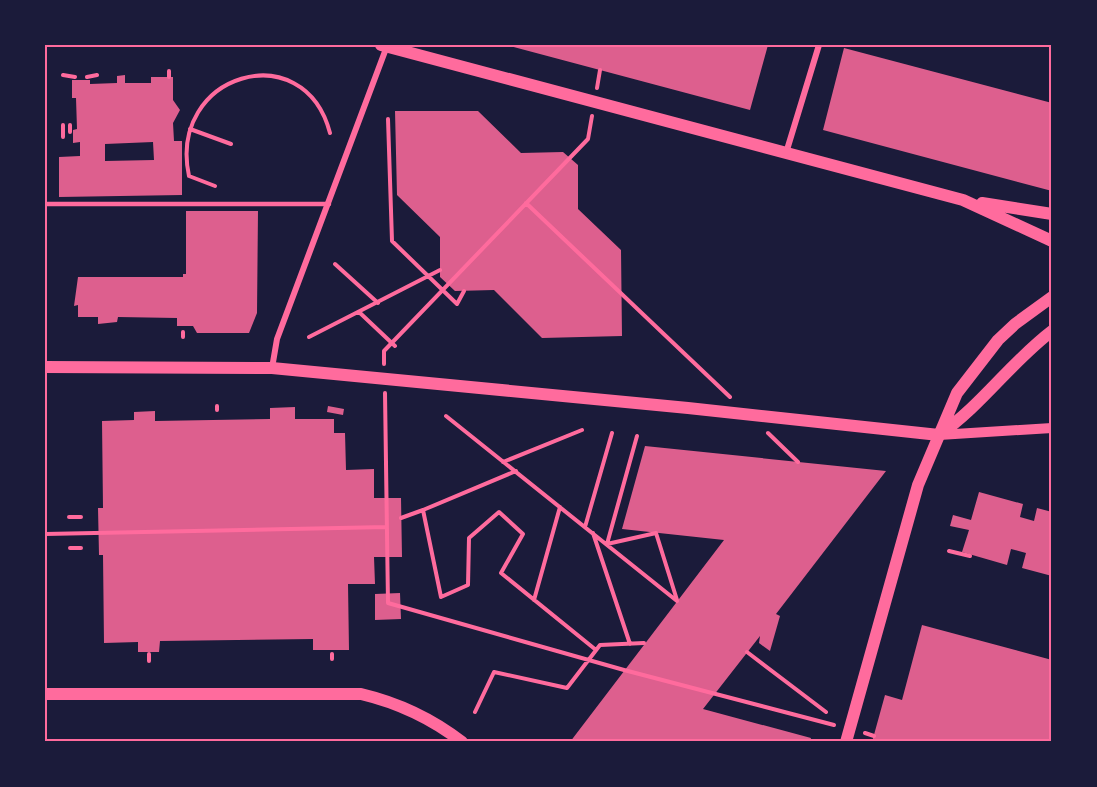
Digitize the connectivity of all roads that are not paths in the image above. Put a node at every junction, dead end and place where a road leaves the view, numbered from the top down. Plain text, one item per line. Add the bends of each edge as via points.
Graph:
1 (385, 45) edge
2 (819, 45) edge
3 (786, 153) junction
4 (963, 200) junction
5 (45, 204) edge
6 (329, 204) junction
7 (1052, 214) edge
8 (1052, 241) edge
9 (1052, 297) edge
10 (1052, 331) edge
11 (45, 367) edge
12 (272, 368) junction
13 (1052, 428) edge
14 (939, 435) junction
15 (45, 694) edge
16 (462, 742) edge
17 (846, 742) edge

1 - 3 main road
1 - 6 street
2 - 3 street
3 - 4 main road
4 - 7 main road
4 - 8 main road
5 - 6 lane
6 - 12 street via 278,339
9 - 14 main road via 1015,324 978,363 957,393
10 - 14 main road via 1010,368 980,403
11 - 12 main road
12 - 14 main road
13 - 14 street
14 - 17 main road via 911,508
15 - 16 main road via 361,694 402,705

